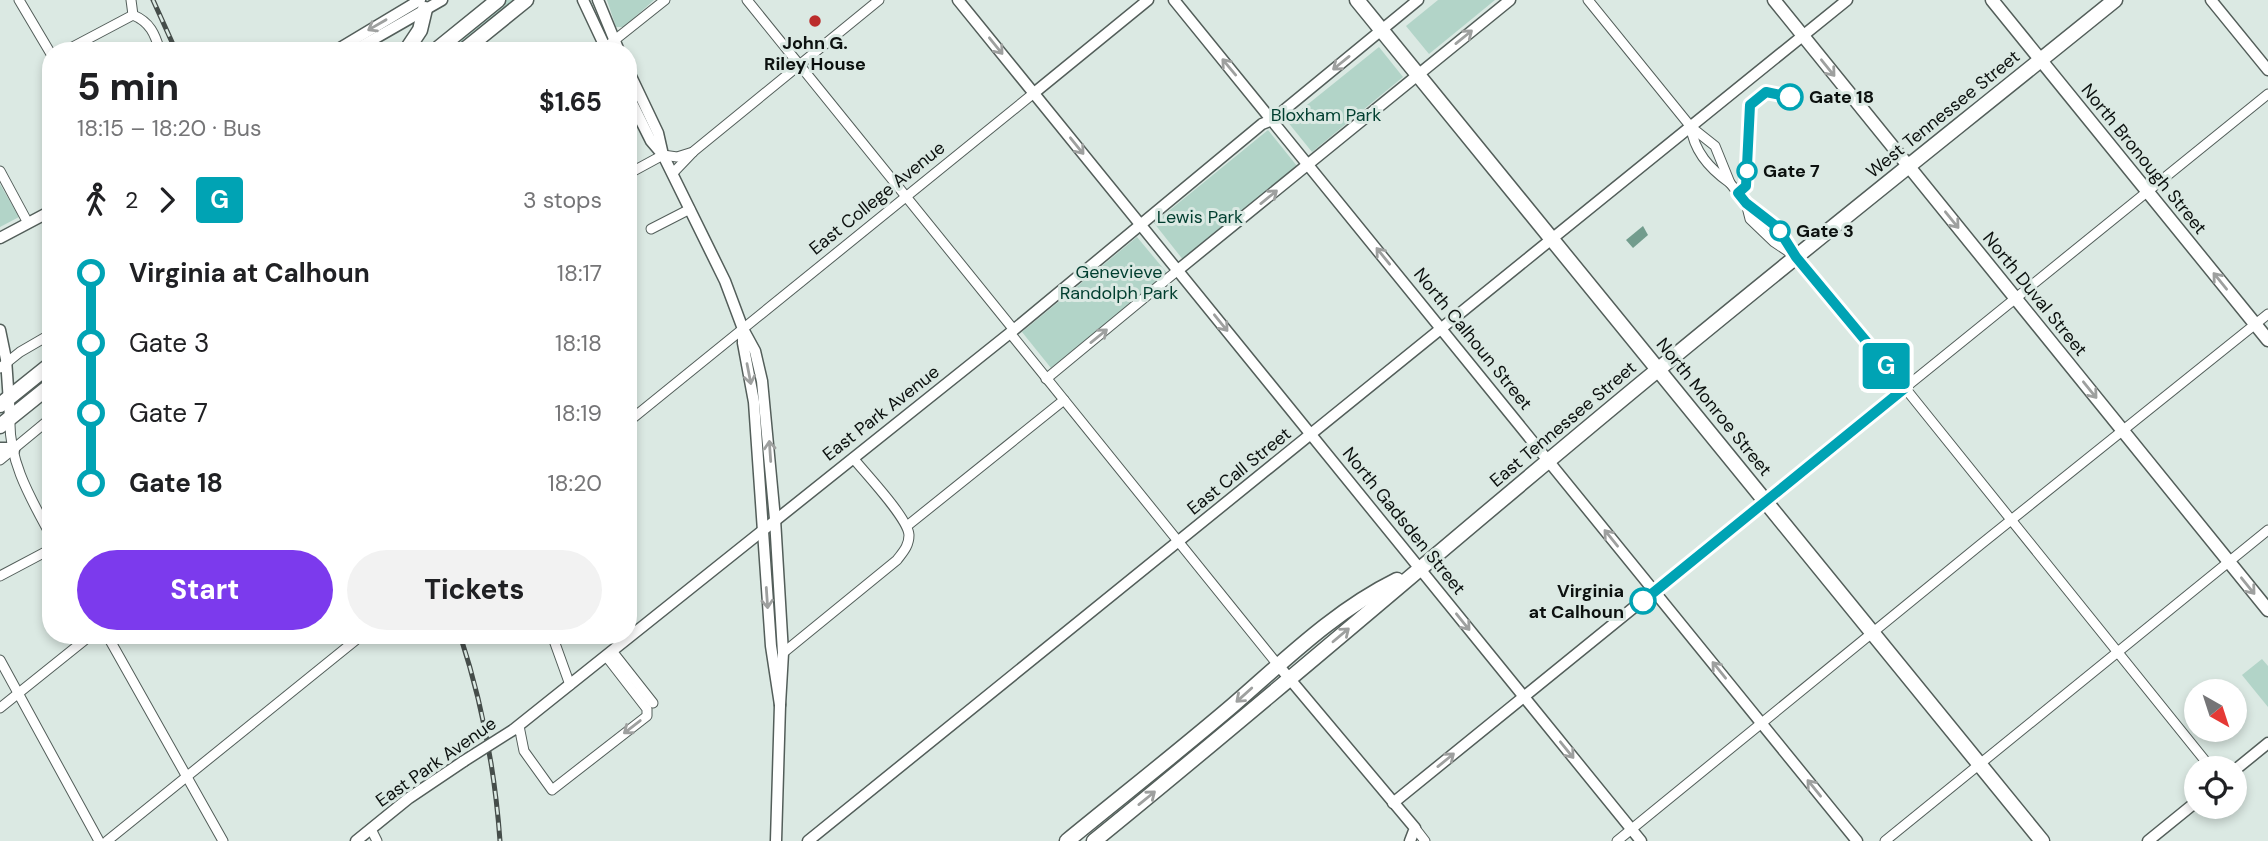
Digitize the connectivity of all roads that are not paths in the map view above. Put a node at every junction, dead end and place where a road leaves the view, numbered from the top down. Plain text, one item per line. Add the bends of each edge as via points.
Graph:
1 (19, 0) edge
2 (131, 0) edge
3 (442, 0) edge
4 (498, 0) edge
5 (526, 0) edge
6 (583, 0) edge
7 (598, 0) edge
8 (664, 0) edge
9 (747, 0) edge
10 (879, 0) edge
11 (958, 0) edge
12 (1148, 0) edge
13 (1174, 0) edge
14 (1357, 0) edge
15 (1418, 0) edge
16 (1510, 0) edge
17 (1588, 0) edge
18 (1774, 0) edge
19 (1847, 0) edge
20 (1992, 0) edge
21 (2115, 0) edge
22 (2211, 0) edge
23 (422, 3) edge
24 (133, 15) junction
25 (1382, 30) junction
26 (1802, 35) junction
27 (44, 42) edge
28 (82, 42) edge
29 (156, 42) edge
30 (351, 42) edge
31 (366, 42) edge
32 (411, 42) edge
33 (446, 42) edge
34 (474, 42) edge
35 (606, 42) edge
36 (608, 42) edge
37 (616, 42) edge
38 (2041, 60) junction
39 (800, 65) junction
40 (2268, 70) edge
41 (1418, 74) junction
42 (637, 89) edge
43 (1034, 93) junction
44 (2268, 94) edge
45 (637, 113) edge
46 (1272, 120) junction
47 (1691, 127) junction
48 (694, 151) junction
49 (663, 155) junction
50 (1308, 164) junction
51 (1909, 167) junction
52 (637, 169) edge
53 (0, 171) edge
54 (673, 173) junction
55 (1730, 183) junction
56 (2148, 192) junction
57 (906, 196) junction
58 (690, 209) junction
59 (42, 216) edge
60 (28, 223) junction
61 (1140, 224) junction
62 (651, 229) dead end
63 (0, 238) edge
64 (1553, 238) junction
65 (1796, 257) junction
66 (1178, 270) junction
67 (2016, 299) junction
68 (2268, 314) edge
69 (2255, 324) junction
70 (1441, 328) junction
71 (743, 329) junction
72 (0, 330) edge
73 (1012, 332) junction
74 (42, 340) edge
75 (2268, 340) edge
76 (3, 365) edge
77 (1659, 368) junction
78 (42, 371) edge
79 (1046, 379) junction
80 (1905, 388) junction
81 (42, 391) edge
82 (1063, 400) junction
83 (5, 401) edge
84 (637, 415) edge
85 (5, 422) edge
86 (42, 424) edge
87 (2123, 430) junction
88 (1311, 435) junction
89 (6, 450) edge
90 (853, 457) junction
91 (0, 460) edge
92 (1549, 461) junction
93 (1765, 501) junction
94 (42, 518) edge
95 (775, 519) junction
96 (2010, 520) junction
97 (907, 526) junction
98 (763, 530) junction
99 (2268, 530) edge
100 (1179, 542) junction
101 (42, 554) edge
102 (2229, 562) junction
103 (1420, 569) junction
104 (0, 576) edge
105 (1654, 591) junction
106 (2268, 610) edge
107 (637, 631) edge
108 (1872, 633) junction
109 (80, 644) edge
110 (112, 644) edge
111 (351, 644) edge
112 (555, 644) edge
113 (621, 644) edge
114 (2118, 652) junction
115 (783, 653) junction
116 (609, 654) junction
117 (0, 660) edge
118 (1278, 665) junction
119 (1289, 679) junction
120 (570, 685) junction
121 (19, 693) junction
122 (1524, 696) junction
123 (653, 703) dead end
124 (780, 705) junction
125 (0, 708) edge
126 (1762, 723) junction
127 (516, 728) junction
128 (2268, 743) edge
129 (2201, 756) edge
130 (2247, 760) edge
131 (1166, 761) junction
132 (1980, 764) junction
133 (1177, 774) junction
134 (186, 777) junction
135 (1393, 803) junction
136 (2184, 812) edge
137 (1415, 828) junction
138 (371, 829) junction
139 (1632, 829) junction
140 (99, 841) edge
141 (107, 841) edge
142 (223, 841) edge
143 (356, 841) edge
144 (377, 841) edge
145 (776, 841) edge
146 (808, 841) edge
147 (1067, 841) edge
148 (1094, 841) edge
149 (1410, 841) edge
150 (1425, 841) edge
151 (1617, 841) edge
152 (1641, 841) edge
153 (1857, 841) edge
154 (1885, 841) edge
155 (2042, 841) edge
156 (2148, 841) edge

1 - 27 street
2 - 24 street
3 - 23 street
4 - 33 main road
5 - 34 main road
6 - 35 street
7 - 36 street
8 - 37 street
9 - 39 street
10 - 39 street
11 -> 43 street, North Gadsden Street
12 - 43 street, East College Avenue
46 -> 13 street, North Calhoun Street
14 - 25 main road, North Monroe Street
15 - 25 street, East Park Avenue
41 -> 16 street
17 - 47 street
18 - 26 main road, North Duval Street
19 - 26 street, East Call Street
20 - 38 main road, North Bronough Street
21 - 38 main road, West Tennessee Street
22 - 40 street
23 -> 30 street
23 - 31 street
23 - 32 main road via 422,26
24 - 28 street
24 - 29 street via 151,28
25 - 41 main road, North Monroe Street
25 -> 46 street, East Park Avenue
26 - 47 street, East Call Street
26 -> 51 main road, North Duval Street
38 - 51 main road, West Tennessee Street
38 - 56 main road, North Bronough Street
39 - 48 street
39 - 57 street
41 - 50 street
41 - 64 main road, North Monroe Street
42 - 49 street
43 - 57 street, East College Avenue
43 -> 61 street, North Gadsden Street
44 - 56 street
45 - 49 street
46 - 50 street, North Calhoun Street
46 - 61 street, East Park Avenue
47 - 55 street via 1715,146
47 - 55 street via 1703,159
47 - 64 street, East Call Street
48 - 49 street via 680,157
48 - 54 street
49 - 52 street
49 - 54 street
66 -> 50 street
70 -> 50 street, North Calhoun Street
51 - 65 main road, West Tennessee Street
51 -> 67 main road, North Duval Street
53 - 60 street
54 - 58 street
55 - 65 street via 1746,203 1750,219
56 - 67 street
69 -> 56 main road, North Bronough Street
57 - 71 street, East College Avenue
57 - 73 street
58 - 62 street
58 - 71 street
59 - 60 street
60 - 63 street
61 - 66 street, North Gadsden Street
61 - 73 street, East Park Avenue
64 - 70 street, East Call Street
64 - 77 main road, North Monroe Street
65 - 77 main road, East Tennessee Street
65 - 80 street
79 -> 66 street
66 -> 88 street, North Gadsden Street
67 - 80 street
67 -> 87 main road, North Duval Street
68 - 69 street
69 - 75 main road, North Bronough Street
69 - 87 street
70 - 88 street, East Call Street
70 - 92 street, North Calhoun Street
71 - 84 street, East College Avenue
95 -> 71 street via 762,381 755,351
71 -> 98 street via 754,402
72 - 76 street
73 - 79 street
73 - 90 street, East Park Avenue
74 - 76 street
76 - 83 street
77 - 92 main road, East Tennessee Street
77 - 93 main road, North Monroe Street
78 - 83 main road
79 - 82 street
80 - 93 street
80 - 96 street
81 - 85 main road
82 - 97 street
82 - 100 street
83 - 85 street
85 - 89 street
86 - 89 street
87 - 96 street
87 - 102 main road, North Duval Street
88 - 100 street, East Call Street
88 - 103 street, North Gadsden Street
89 - 91 street
89 - 94 street
90 - 95 street, East Park Avenue
90 - 97 street
92 - 103 main road, East Tennessee Street
105 -> 92 street, North Calhoun Street
93 - 105 street
93 - 108 main road, North Monroe Street
95 - 98 street, East Park Avenue
95 - 115 street
96 - 108 street
96 - 114 street
97 - 115 street via 907,546 897,560
98 - 107 street, East Park Avenue
98 -> 124 street
99 - 102 street
100 - 118 street
100 - 146 street, East Call Street
101 - 104 street
102 -> 106 main road, North Duval Street
102 - 114 street
103 - 118 main road, East Tennessee Street via 1359,602
119 -> 103 main road, East Tennessee Street
103 -> 122 street, North Gadsden Street
105 - 122 street
126 -> 105 street, North Calhoun Street
108 - 126 street
108 - 132 main road, North Monroe Street
109 - 121 street
110 - 134 street
111 - 134 street
112 - 120 street
113 - 116 street, East Park Avenue
114 - 129 street
114 - 132 street
115 - 124 street
116 - 120 street, East Park Avenue
116 - 123 street
116 -> 127 street via 647,709 647,716 552,790 524,751
117 - 121 street
118 - 119 street
118 -> 131 main road, East Tennessee Street
119 - 133 main road, East Tennessee Street
119 - 135 street
120 - 127 street, East Park Avenue
121 - 125 street
121 - 140 street
135 -> 122 street
122 -> 139 street, North Gadsden Street
124 - 145 street
126 - 139 street
153 -> 126 street, North Calhoun Street
127 - 138 street, East Park Avenue, bridge via 426,786
128 - 130 street
131 - 133 main road
131 - 147 main road, East Tennessee Street
132 - 154 street
132 - 155 main road, North Monroe Street
148 -> 133 main road, East Tennessee Street
134 - 141 street
134 - 142 street
135 - 137 street
136 - 156 street
137 - 149 street
137 - 150 street
138 - 143 street, East Park Avenue
138 - 144 street
139 - 151 street
139 - 152 street, North Gadsden Street

